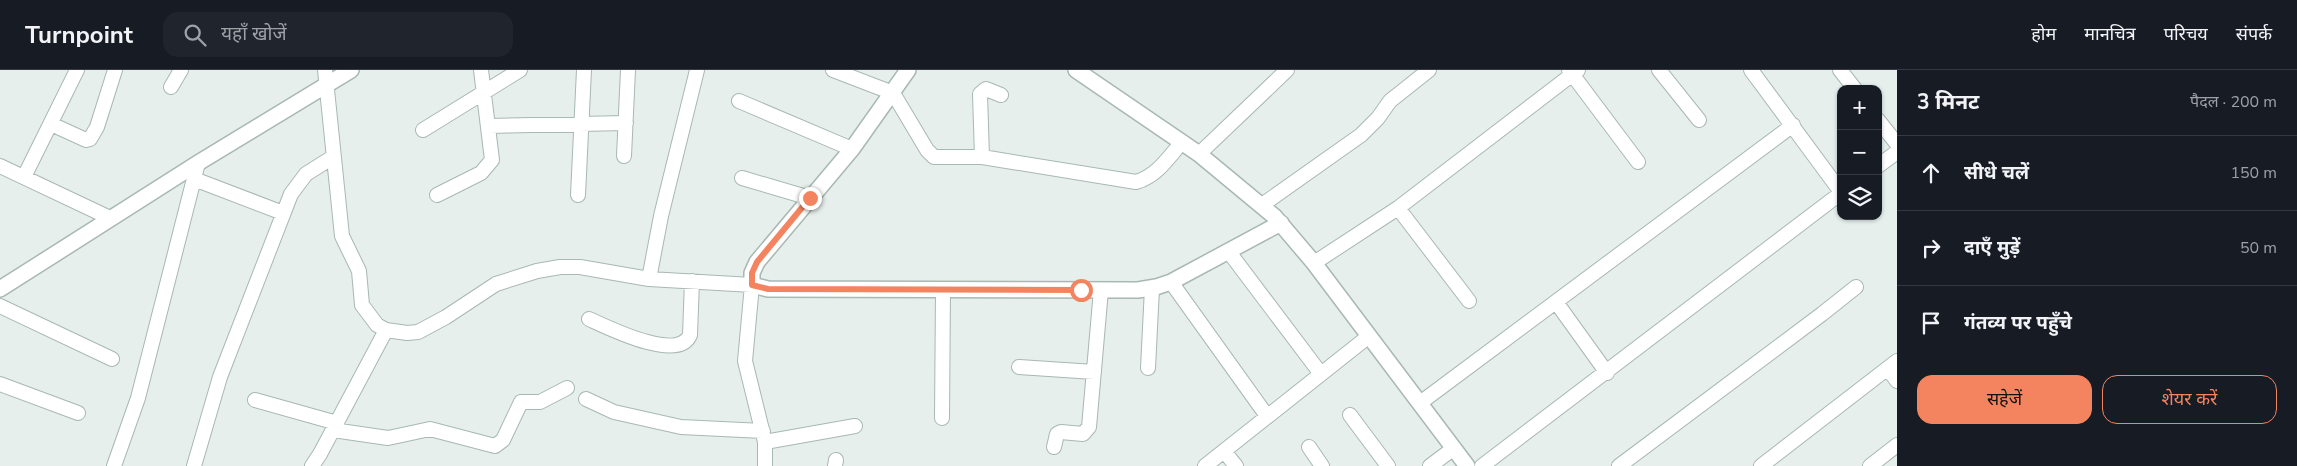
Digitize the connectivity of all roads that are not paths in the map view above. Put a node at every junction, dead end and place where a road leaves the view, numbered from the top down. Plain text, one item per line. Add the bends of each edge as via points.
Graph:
1 (78, 70) edge
2 (115, 70) edge
3 (181, 70) edge
4 (351, 70) edge
5 (481, 70) edge
6 (520, 70) edge
7 (584, 70) edge
8 (628, 70) edge
9 (697, 70) edge
10 (833, 70) edge
11 (908, 70) edge
12 (1076, 70) edge
13 (1287, 70) edge
14 (1429, 70) edge
15 (1659, 70) edge
16 (1751, 70) edge
17 (1840, 70) edge
18 (1573, 71) edge
19 (327, 77) edge
20 (1852, 85) edge
21 (172, 88) dead end
22 (893, 93) junction
23 (484, 94) junction
24 (1001, 95) dead end
25 (739, 101) dead end
26 (1698, 120) dead end
27 (626, 123) junction
28 (51, 124) junction
29 (582, 124) junction
30 (1792, 125) junction
31 (1882, 125) edge
32 (488, 126) junction
33 (423, 130) dead end
34 (1182, 142) junction
35 (1897, 144) edge
36 (852, 149) junction
37 (1897, 152) edge
38 (1199, 154) junction
39 (624, 156) dead end
40 (333, 157) junction
41 (982, 157) junction
42 (1638, 162) dead end
43 (198, 163) junction
44 (1882, 163) edge
45 (0, 166) edge
46 (24, 177) junction
47 (742, 178) dead end
48 (194, 179) junction
49 (1837, 187) edge
50 (437, 195) dead end
51 (578, 195) dead end
52 (1837, 196) edge
53 (810, 198) junction
54 (1262, 205) junction
55 (1398, 208) junction
56 (283, 213) junction
57 (110, 218) junction
58 (1281, 223) junction
59 (1229, 252) junction
60 (1314, 263) junction
61 (648, 279) junction
62 (692, 281) junction
63 (1171, 282) junction
64 (752, 285) junction
65 (1856, 286) dead end
66 (1152, 288) junction
67 (0, 289) edge
68 (943, 289) junction
69 (1101, 290) junction
70 (1469, 301) dead end
71 (1556, 302) junction
72 (0, 306) edge
73 (589, 319) dead end
74 (386, 330) junction
75 (1369, 336) junction
76 (112, 359) dead end
77 (1892, 365) edge
78 (1019, 367) dead end
79 (1148, 368) dead end
80 (1094, 372) junction
81 (1608, 373) junction
82 (1321, 374) junction
83 (1897, 381) edge
84 (0, 384) edge
85 (567, 388) dead end
86 (586, 399) dead end
87 (255, 400) dead end
88 (1420, 403) junction
89 (78, 413) dead end
90 (1350, 414) dead end
91 (1267, 416) junction
92 (942, 418) dead end
93 (855, 426) dead end
94 (335, 427) junction
95 (764, 436) junction
96 (1897, 445) edge
97 (1054, 447) dead end
98 (1309, 447) dead end
99 (1454, 448) junction
100 (1224, 451) junction
101 (114, 466) edge
102 (194, 466) edge
103 (312, 466) edge
104 (765, 466) edge
105 (1205, 466) edge
106 (1236, 466) edge
107 (1322, 466) edge
108 (1388, 466) edge
109 (1430, 466) edge
110 (1467, 466) edge
111 (1482, 466) edge
112 (1619, 466) edge
113 (1761, 466) edge
114 (1870, 466) edge

1 - 28 street
2 - 28 street via 90,139
3 - 21 street
4 - 19 street
5 - 23 street
6 - 23 street
7 - 29 street
8 - 27 street
9 - 61 street
10 - 22 street
11 - 22 street
12 - 34 street
13 - 38 street
14 - 54 street via 1390,101 1361,135
15 - 26 street
16 - 30 street
17 - 20 street
18 - 42 street
18 - 55 street
19 - 40 street
19 - 43 street
22 - 36 street
22 - 41 street via 930,154 939,158
23 - 32 street
23 - 33 street
24 - 41 street via 986,89 980,94
25 - 36 street
27 - 29 street
27 - 39 street
28 - 46 street
29 - 32 street
29 - 51 street
30 - 49 street
30 - 71 street
31 - 35 street
32 - 50 street via 492,155 490,165 481,173
34 - 38 street
34 - 41 street via 1157,171 1136,182
36 - 53 street
37 - 44 street
38 - 54 street
40 - 56 street via 306,174 291,194
40 - 74 street via 341,230 358,271 362,305 377,325
43 - 48 street
43 - 57 street
45 - 46 street
46 - 57 street
47 - 53 street
48 - 56 street
48 - 101 street via 138,398
52 - 81 street
53 - 64 street via 757,262 752,273
54 - 58 street
55 - 60 street
55 - 70 street
56 - 102 street via 220,377
57 - 67 street
58 - 59 street
58 - 60 street
59 - 63 street
59 - 82 street
60 - 75 street
61 - 62 street
61 - 74 street via 580,267 537,271 496,284 418,332
62 - 64 street
62 - 73 street via 690,335 680,344 647,343
63 - 66 street
63 - 91 street
64 - 68 street via 768,289
64 - 95 street via 745,361
65 - 112 street
66 - 69 street
66 - 79 street
68 - 69 street
68 - 92 street
69 - 80 street
71 - 81 street
71 - 88 street
72 - 76 street
74 - 94 street
75 - 82 street
75 - 88 street
77 - 83 street
77 - 113 street
78 - 80 street
80 - 97 street via 1087,431 1078,435 1061,432 1057,434
81 - 111 street
82 - 91 street
84 - 89 street
85 - 94 street via 540,402 521,402 504,440 495,446 430,429 388,438
86 - 95 street via 614,412 681,427
87 - 94 street
88 - 99 street
90 - 108 street
91 - 100 street
93 - 95 street
94 - 103 street
95 - 104 street
96 - 114 street
98 - 107 street
99 - 109 street
99 - 110 street
100 - 105 street
100 - 106 street

